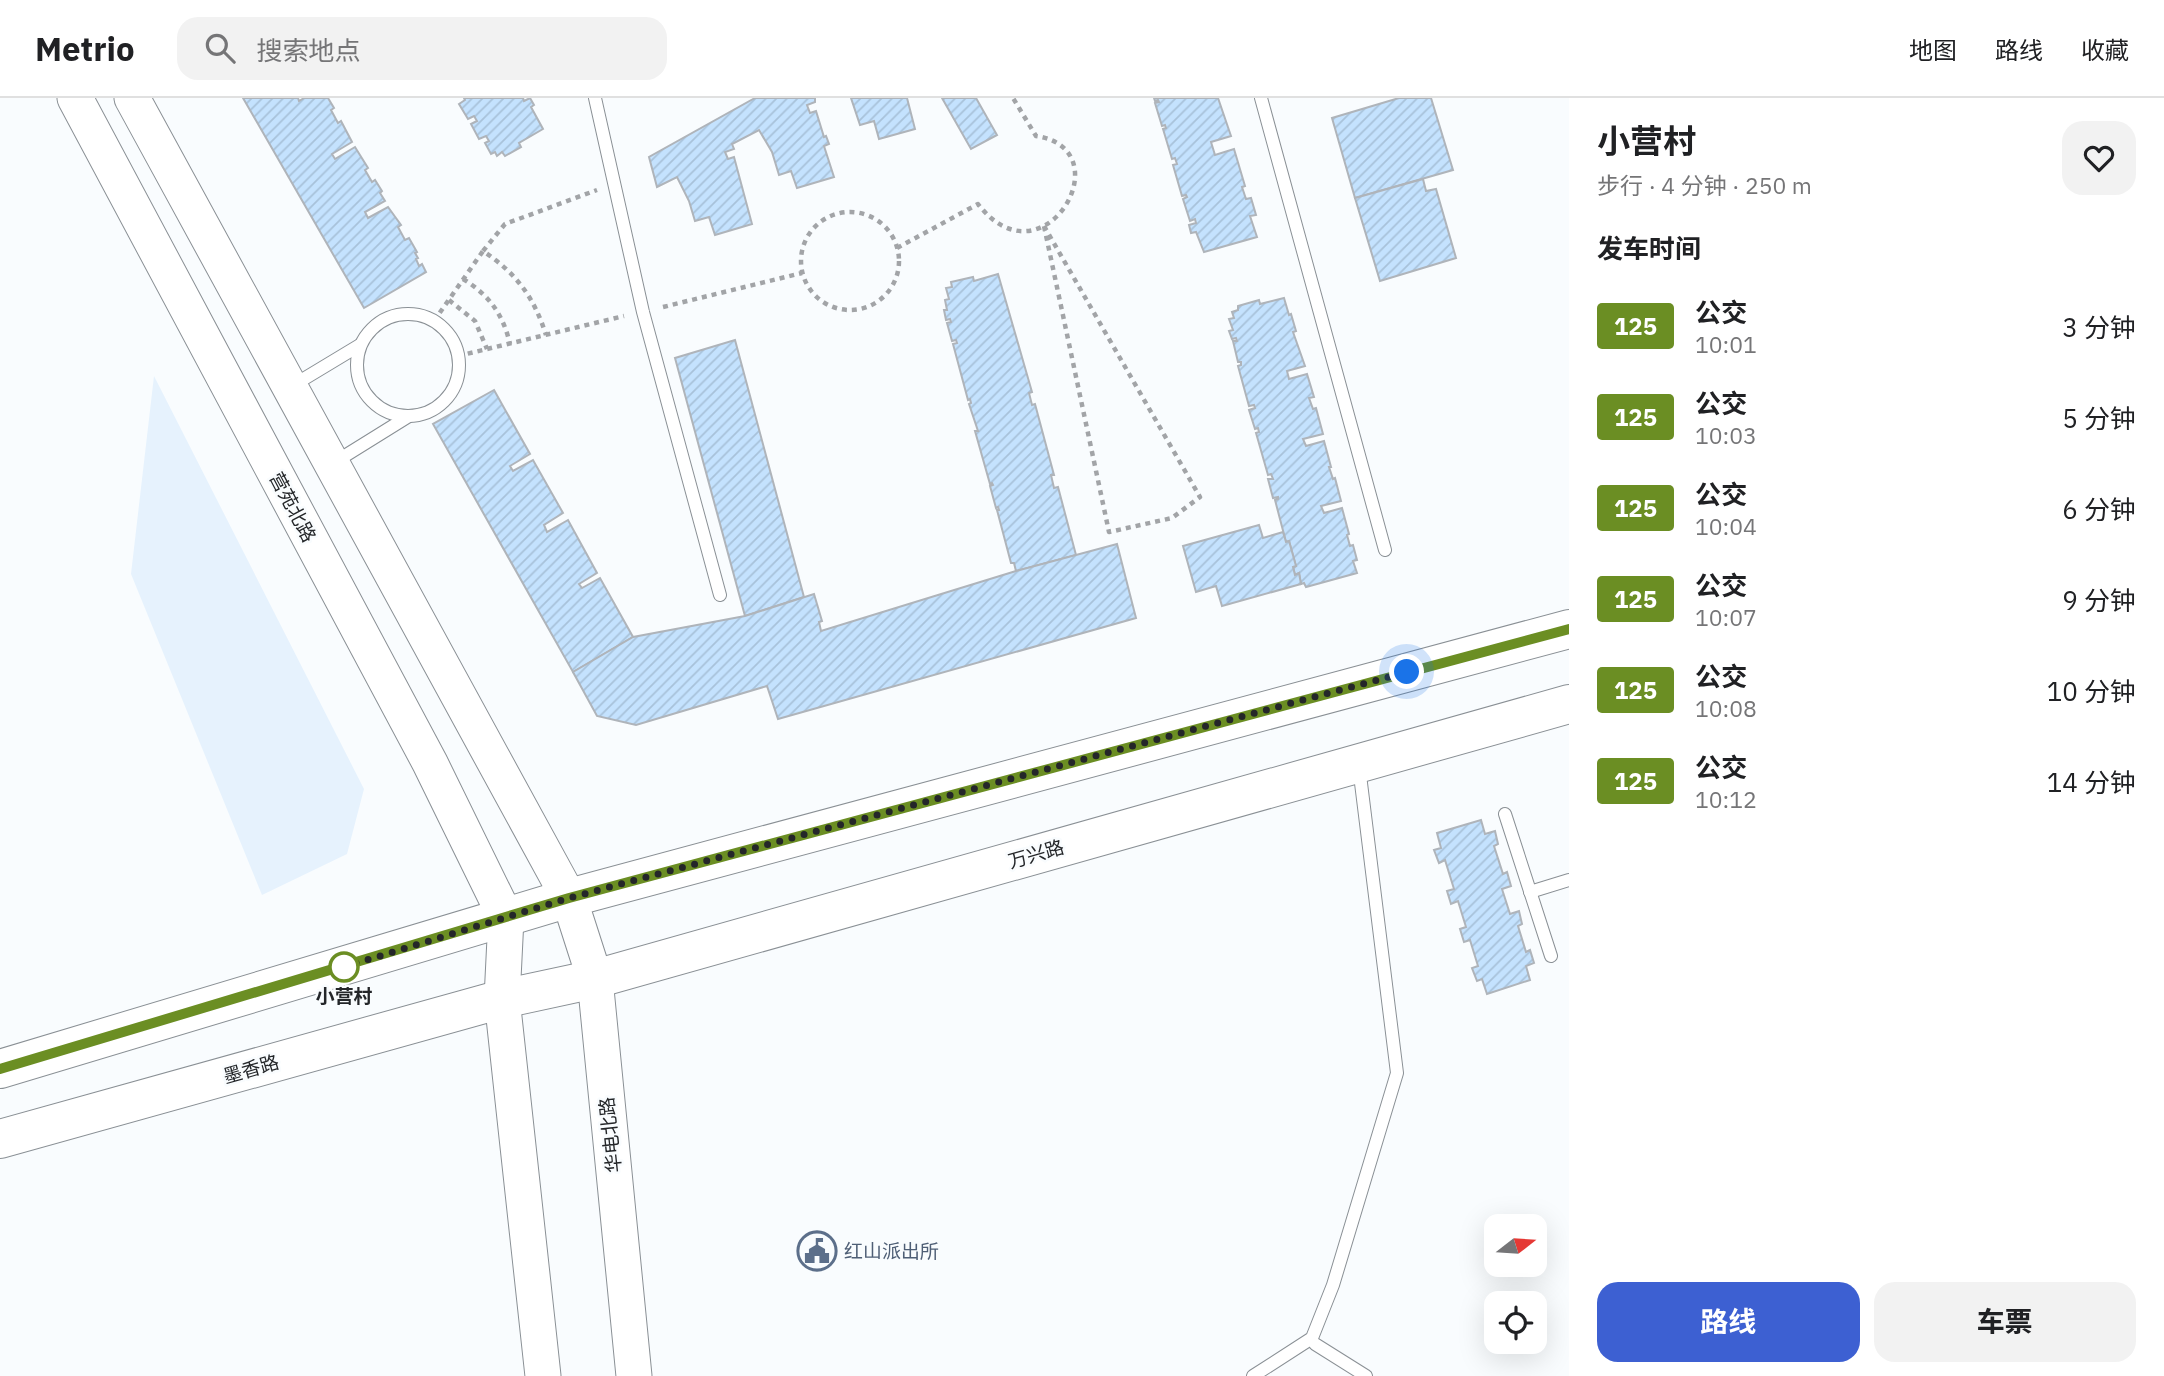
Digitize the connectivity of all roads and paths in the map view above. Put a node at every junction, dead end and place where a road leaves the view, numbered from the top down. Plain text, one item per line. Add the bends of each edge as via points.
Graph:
1 (75, 98) edge
2 (132, 98) edge
3 (594, 98) edge
4 (1013, 98) edge
5 (1261, 98) edge
6 (614, 184) junction
7 (1044, 226) junction
8 (897, 248) junction
9 (483, 251) junction
10 (802, 273) junction
11 (463, 279) junction
12 (449, 300) junction
13 (643, 312) junction
14 (434, 321) junction
15 (546, 335) junction
16 (510, 344) junction
17 (360, 345) junction
18 (487, 349) junction
19 (458, 356) junction
20 (290, 387) junction
21 (409, 416) junction
22 (332, 464) junction
23 (1385, 550) dead end
24 (720, 595) dead end
25 (1569, 629) edge
26 (1569, 704) edge
27 (1359, 763) junction
28 (1505, 814) dead end
29 (1569, 880) edge
30 (1530, 892) junction
31 (569, 898) junction
32 (506, 918) junction
33 (1551, 956) dead end
34 (595, 979) junction
35 (502, 999) junction
36 (0, 1069) edge
37 (0, 1139) edge
38 (1315, 1344) dead end
39 (543, 1376) edge
40 (634, 1376) edge
41 (1253, 1376) edge
42 (1366, 1376) edge

1 - 32 main road, 营苑北路 via 430,763
2 - 20 main road
3 - 6 lane
4 - 7 path via 1035,136 1062,147 1074,166 1069,201 1056,219
5 - 23 lane
6 - 9 path via 505,224
6 - 13 lane
7 - 7 path via 1200,497 1172,518 1109,532
7 - 8 path via 1006,228 978,204
8 - 10 path via 892,235 872,216 858,212 831,215 809,233 803,245
8 - 10 path via 897,276 891,289 856,310 822,302
9 - 11 path
9 - 15 path via 520,281
10 - 13 path
11 - 12 path
11 - 16 path via 495,307
12 - 14 path
12 - 18 path via 475,321
13 - 15 path
13 - 24 lane
14 - 17 lane via 406,313 392,316 379,322
14 - 19 lane via 446,330
15 - 16 path
16 - 18 path
17 - 20 lane
17 - 21 lane via 357,373 370,400 395,415
18 - 19 path
19 - 21 lane via 459,371 447,398 424,414
20 - 22 main road
21 - 22 lane
22 - 31 main road
25 - 31 main road
26 - 27 main road, 万兴路
27 - 34 main road, 万兴路
27 - 41 lane via 1398,1073 1333,1285 1312,1338
28 - 30 lane
29 - 30 lane
30 - 33 lane
31 - 32 main road
31 - 34 main road, 华电北路
32 - 35 main road
32 - 36 main road
34 - 35 main road, 万兴路
34 - 40 main road, 华电北路
35 - 37 main road, 墨香路
35 - 39 main road
38 - 42 lane

